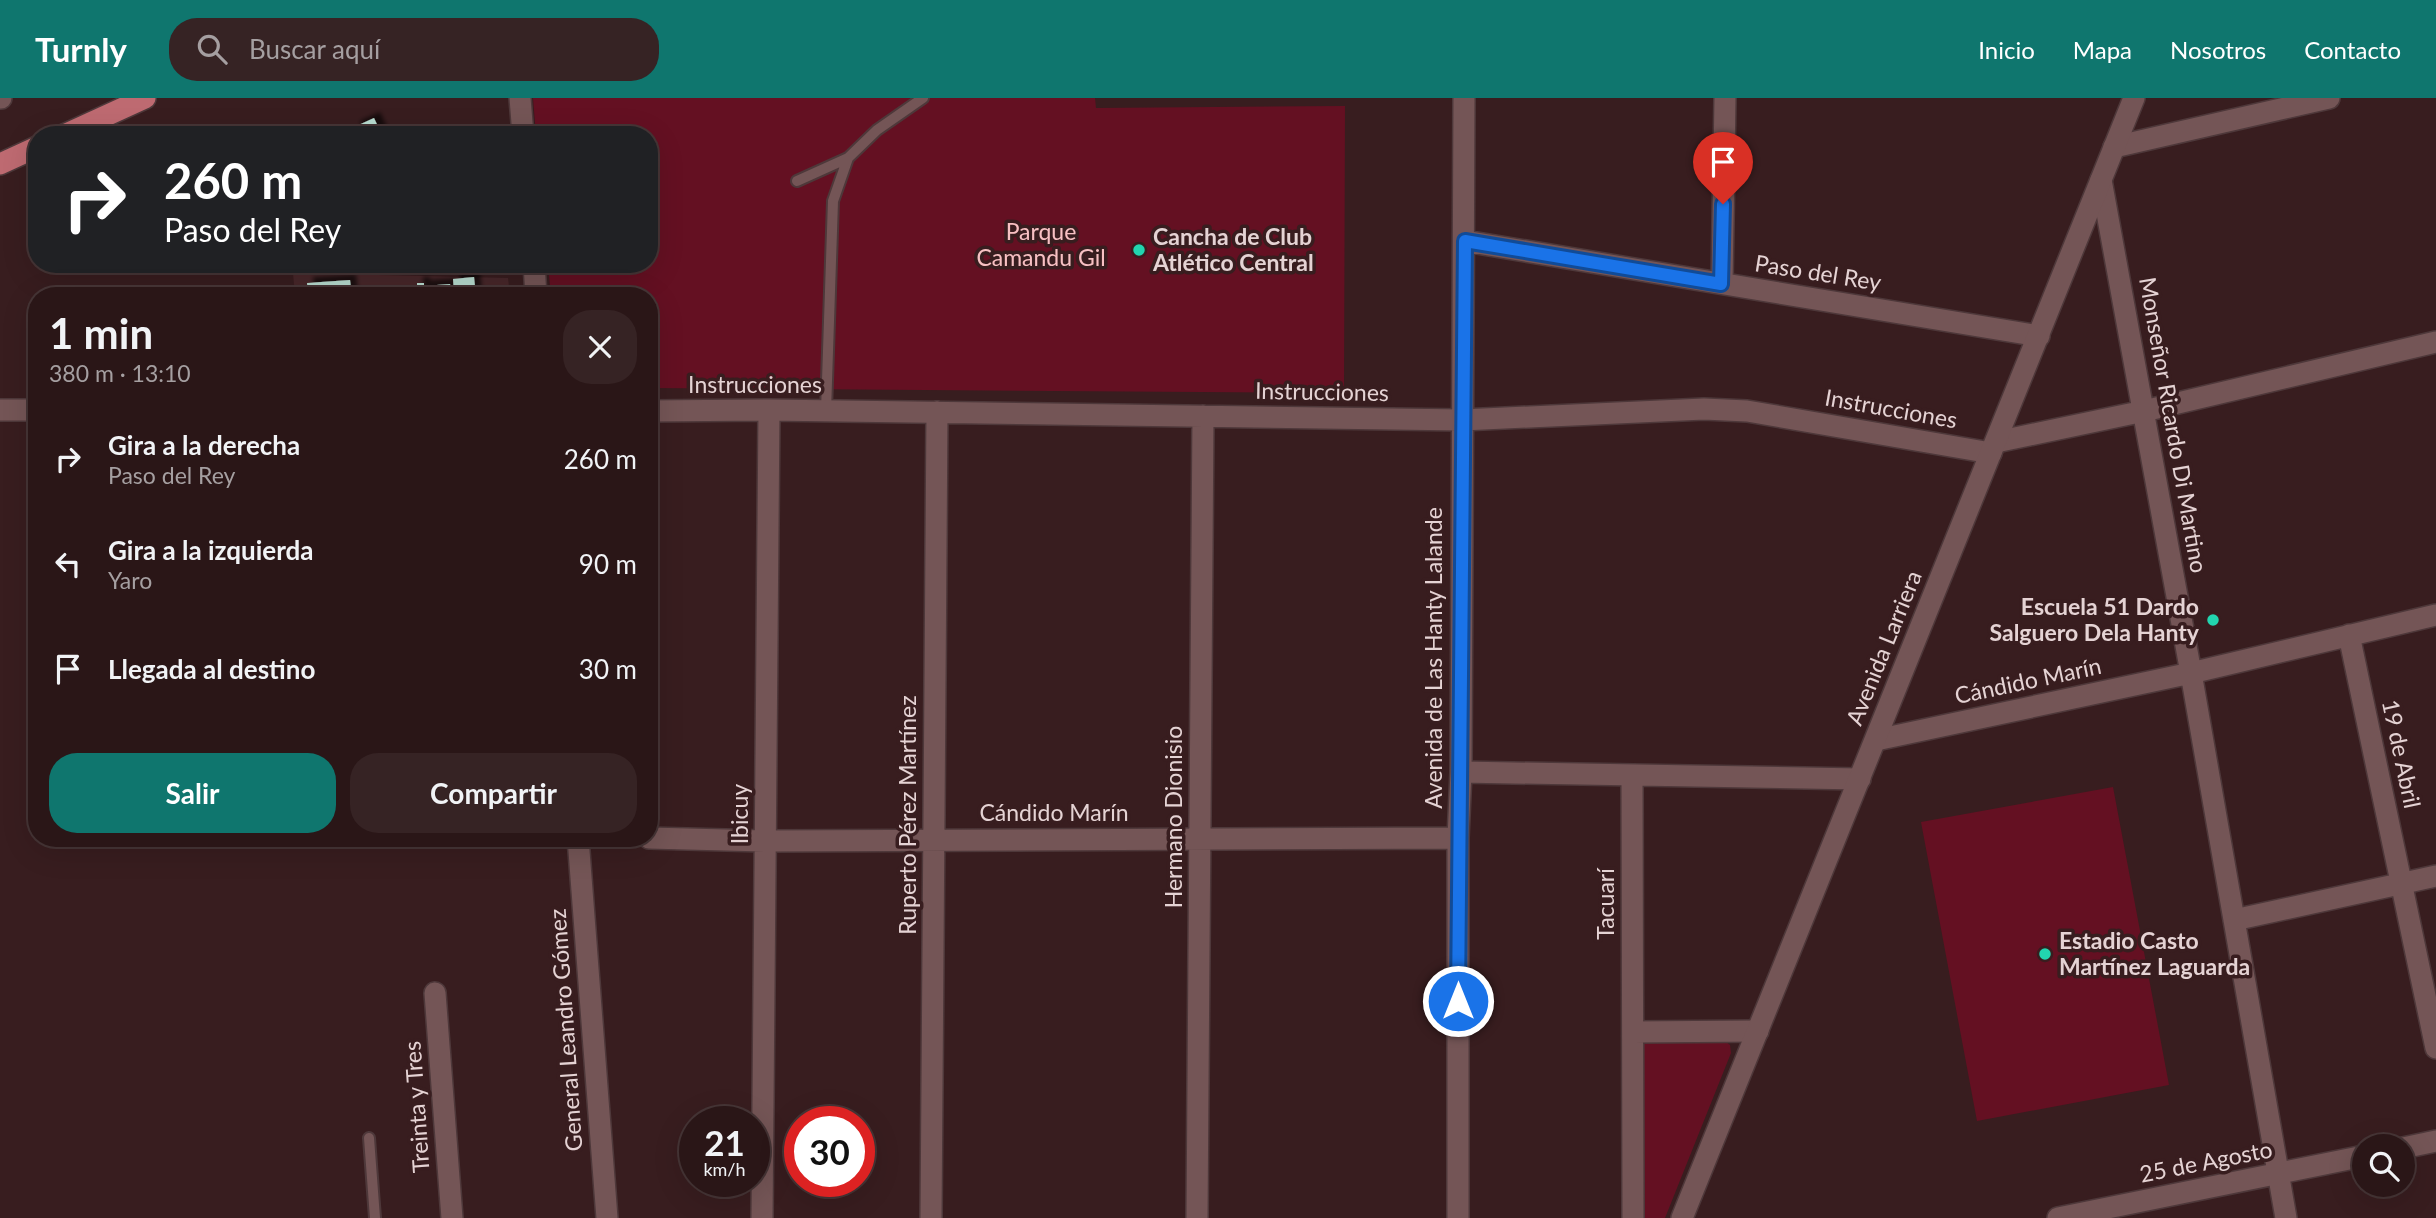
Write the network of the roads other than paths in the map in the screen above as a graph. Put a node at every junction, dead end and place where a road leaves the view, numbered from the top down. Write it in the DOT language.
graph roads {
  1 [pos="145,98"];
  2 [pos="520,98"];
  3 [pos="923,98"];
  4 [pos="1464,98"];
  5 [pos="1725,98"];
  6 [pos="2134,98"];
  7 [pos="2329,98"];
  8 [pos="84,126"];
  9 [pos="522,126"];
  10 [pos="2114,147"];
  11 [pos="28,151"];
  12 [pos="848,159"];
  13 [pos="0,164"];
  14 [pos="2101,180"];
  15 [pos="797,181"];
  16 [pos="1465,241"];
  17 [pos="1721,284"];
  18 [pos="2039,336"];
  19 [pos="2436,342"];
  20 [pos="0,410"];
  21 [pos="28,410"];
  22 [pos="769,410"];
  23 [pos="658,411"];
  24 [pos="826,411"];
  25 [pos="2144,411"];
  26 [pos="937,412"];
  27 [pos="1203,416"];
  28 [pos="1462,420"];
  29 [pos="1993,447"];
  30 [pos="2436,615"];
  31 [pos="2349,635"];
  32 [pos="2191,673"];
  33 [pos="1876,740"];
  34 [pos="1461,772"];
  35 [pos="1632,775"];
  36 [pos="1860,779"];
  37 [pos="658,838"];
  38 [pos="1200,838"];
  39 [pos="1458,838"];
  40 [pos="934,840"];
  41 [pos="766,841"];
  42 [pos="579,847"];
  43 [pos="2436,876"];
  44 [pos="2402,884"];
  45 [pos="2234,920"];
  46 [pos="435,993"];
  47 [pos="1758,1031"];
  48 [pos="1633,1032"];
  49 [pos="2436,1048"];
  50 [pos="369,1138"];
  51 [pos="2436,1141"];
  52 [pos="2415,1145"];
  53 [pos="2352,1159"];
  54 [pos="2278,1175"];
  55 [pos="375,1218"];
  56 [pos="452,1218"];
  57 [pos="607,1218"];
  58 [pos="762,1218"];
  59 [pos="931,1218"];
  60 [pos="1197,1218"];
  61 [pos="1458,1218"];
  62 [pos="1633,1218"];
  63 [pos="1682,1218"];
  64 [pos="2057,1218"];
  65 [pos="2286,1218"];
  1 -- 8 [label="highway"];
  2 -- 9 [label="street"];
  3 -- 12 [label="lane"];
  4 -- 16 [label="street, Avenida de Las Hanty Lalande"];
  5 -- 17 [label="street"];
  6 -- 10 [label="street, Avenida Larriera"];
  7 -- 10 [label="street"];
  10 -- 14 [label="street, Avenida Larriera"];
  11 -- 13 [label="highway"];
  12 -- 15 [label="lane"];
  12 -- 24 [label="lane"];
  14 -- 18 [label="street, Avenida Larriera"];
  14 -- 25 [label="street, Monseñor Ricardo Di Martino"];
  16 -- 17 [label="street, Paso del Rey"];
  16 -- 28 [label="street, Avenida de Las Hanty Lalande"];
  17 -- 18 [label="street, Paso del Rey"];
  18 -- 29 [label="street, Avenida Larriera"];
  19 -- 25 [label="street, Instrucciones"];
  20 -- 21 [label="street"];
  22 -- 23 [label="street, Instrucciones"];
  22 -- 24 [label="street, Instrucciones"];
  22 -- 41 [label="street, Ibicuy"];
  24 -- 26 [label="street, Instrucciones"];
  25 -- 29 [label="street, Instrucciones"];
  25 -- 32 [label="street, Monseñor Ricardo Di Martino"];
  26 -- 27 [label="street, Instrucciones"];
  26 -- 40 [label="street, Ruperto Pérez Martínez"];
  27 -- 28 [label="street, Instrucciones"];
  27 -- 38 [label="street, Hermano Dionisio"];
  28 -- 29 [label="street, Instrucciones"];
  28 -- 34 [label="street, Avenida de Las Hanty Lalande"];
  29 -- 33 [label="street, Avenida Larriera"];
  30 -- 31 [label="street, Cándido Marín"];
  31 -- 32 [label="street, Cándido Marín"];
  31 -- 44 [label="street, 19 de Abril"];
  32 -- 33 [label="street, Cándido Marín"];
  32 -- 45 [label="street, Monseñor Ricardo Di Martino"];
  33 -- 36 [label="street, Avenida Larriera"];
  34 -- 35 [label="street"];
  34 -- 39 [label="street, Avenida de Las Hanty Lalande"];
  35 -- 36 [label="street"];
  35 -- 48 [label="street, Tacuarí"];
  36 -- 47 [label="street, Avenida Larriera"];
  37 -- 41 [label="street, Cándido Marín"];
  38 -- 39 [label="street, Cándido Marín"];
  38 -- 40 [label="street, Cándido Marín"];
  38 -- 60 [label="street, Hermano Dionisio"];
  39 -- 61 [label="street, Avenida de Las Hanty Lalande"];
  40 -- 41 [label="street, Cándido Marín"];
  40 -- 59 [label="street, Ruperto Pérez Martínez"];
  41 -- 58 [label="street, Ibicuy"];
  42 -- 57 [label="street, General Leandro Gómez"];
  43 -- 44 [label="street"];
  44 -- 45 [label="street"];
  44 -- 49 [label="street, 19 de Abril"];
  45 -- 54 [label="street, Monseñor Ricardo Di Martino"];
  46 -- 56 [label="street, Treinta y Tres"];
  47 -- 48 [label="street"];
  47 -- 63 [label="street, Avenida Larriera"];
  48 -- 62 [label="street, Tacuarí"];
  50 -- 55 [label="lane"];
  51 -- 52 [label="street"];
  53 -- 54 [label="street, 25 de Agosto"];
  54 -- 64 [label="street, 25 de Agosto"];
  54 -- 65 [label="street, Monseñor Ricardo Di Martino"];
}
